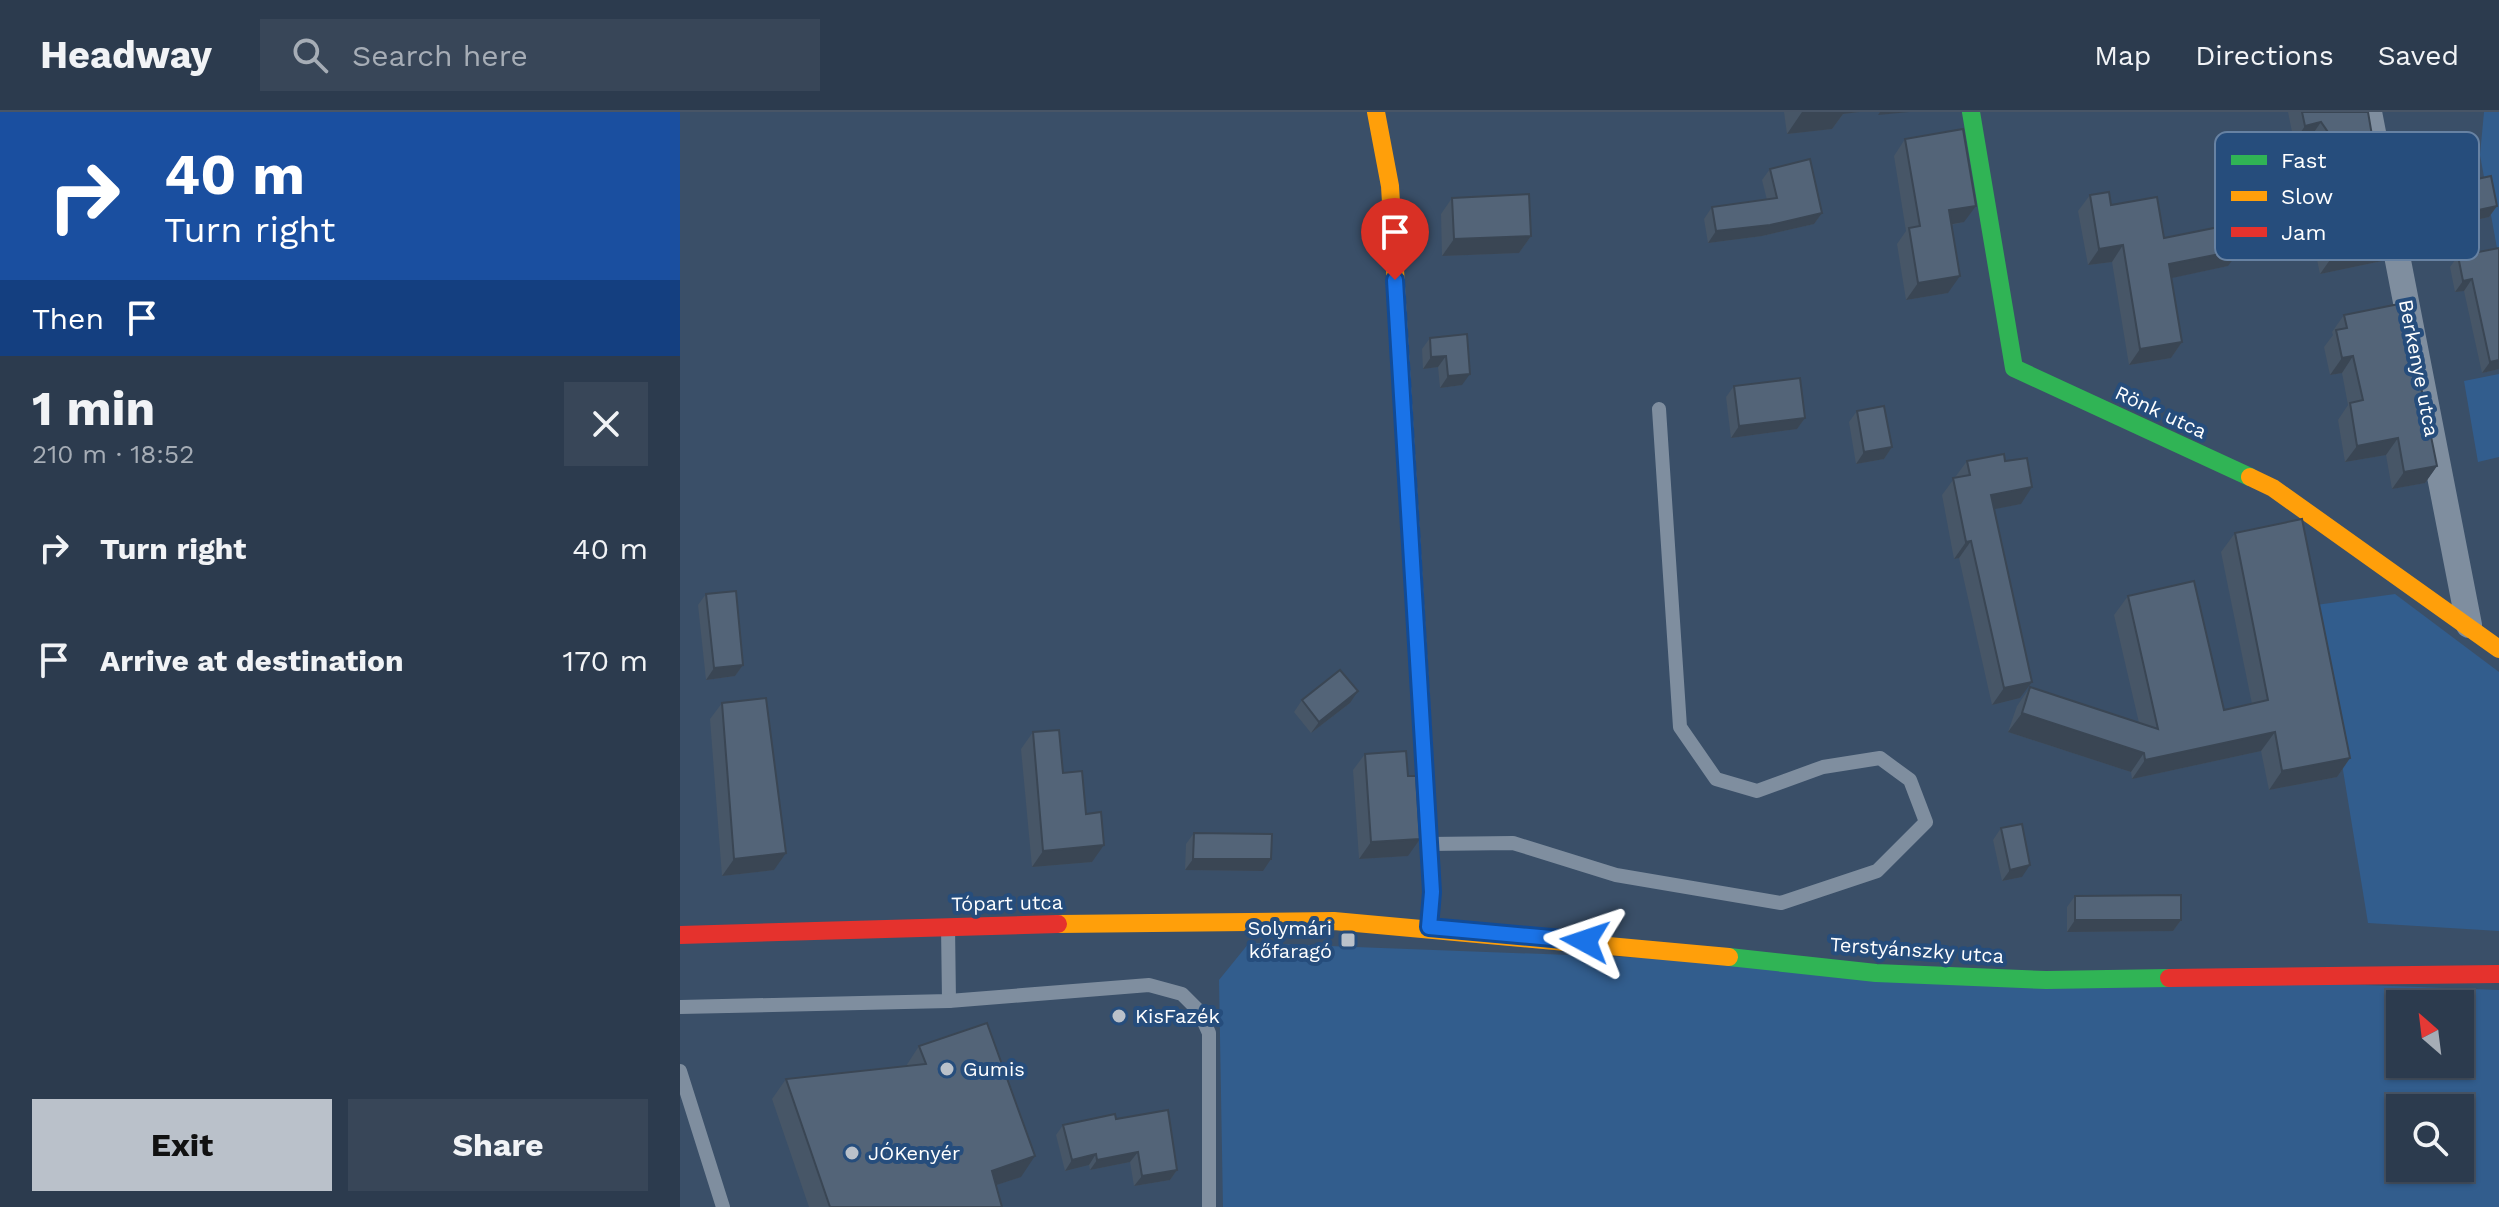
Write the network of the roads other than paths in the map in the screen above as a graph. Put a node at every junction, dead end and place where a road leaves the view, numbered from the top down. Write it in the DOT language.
graph roads {
  1 [pos="1376,112"];
  2 [pos="1971,112"];
  3 [pos="2369,112"];
  4 [pos="2373,132"];
  5 [pos="2398,260"];
  6 [pos="1659,409"];
  7 [pos="2469,625"];
  8 [pos="2499,649"];
  9 [pos="1429,844"];
  10 [pos="1334,921"];
  11 [pos="948,925"];
  12 [pos="1429,927"];
  13 [pos="680,935"];
  14 [pos="2499,974"];
  15 [pos="949,1001"];
  16 [pos="680,1007"];
  17 [pos="680,1071"];
  18 [pos="723,1207"];
  19 [pos="1209,1207"];
  1 -- 9 [label="main road"];
  2 -- 7 [label="main road, Rönk utca"];
  3 -- 4 [label="street, Berkenye utca"];
  5 -- 7 [label="street, Berkenye utca"];
  6 -- 9 [label="lane"];
  7 -- 8 [label="main road, Rönk utca"];
  9 -- 12 [label="main road"];
  10 -- 11 [label="main road, Tópart utca"];
  10 -- 12 [label="main road, Terstyánszky utca"];
  11 -- 13 [label="main road, Tópart utca"];
  11 -- 15 [label="lane"];
  12 -- 14 [label="main road, Terstyánszky utca"];
  15 -- 16 [label="lane"];
  15 -- 19 [label="lane"];
  17 -- 18 [label="lane"];
}
